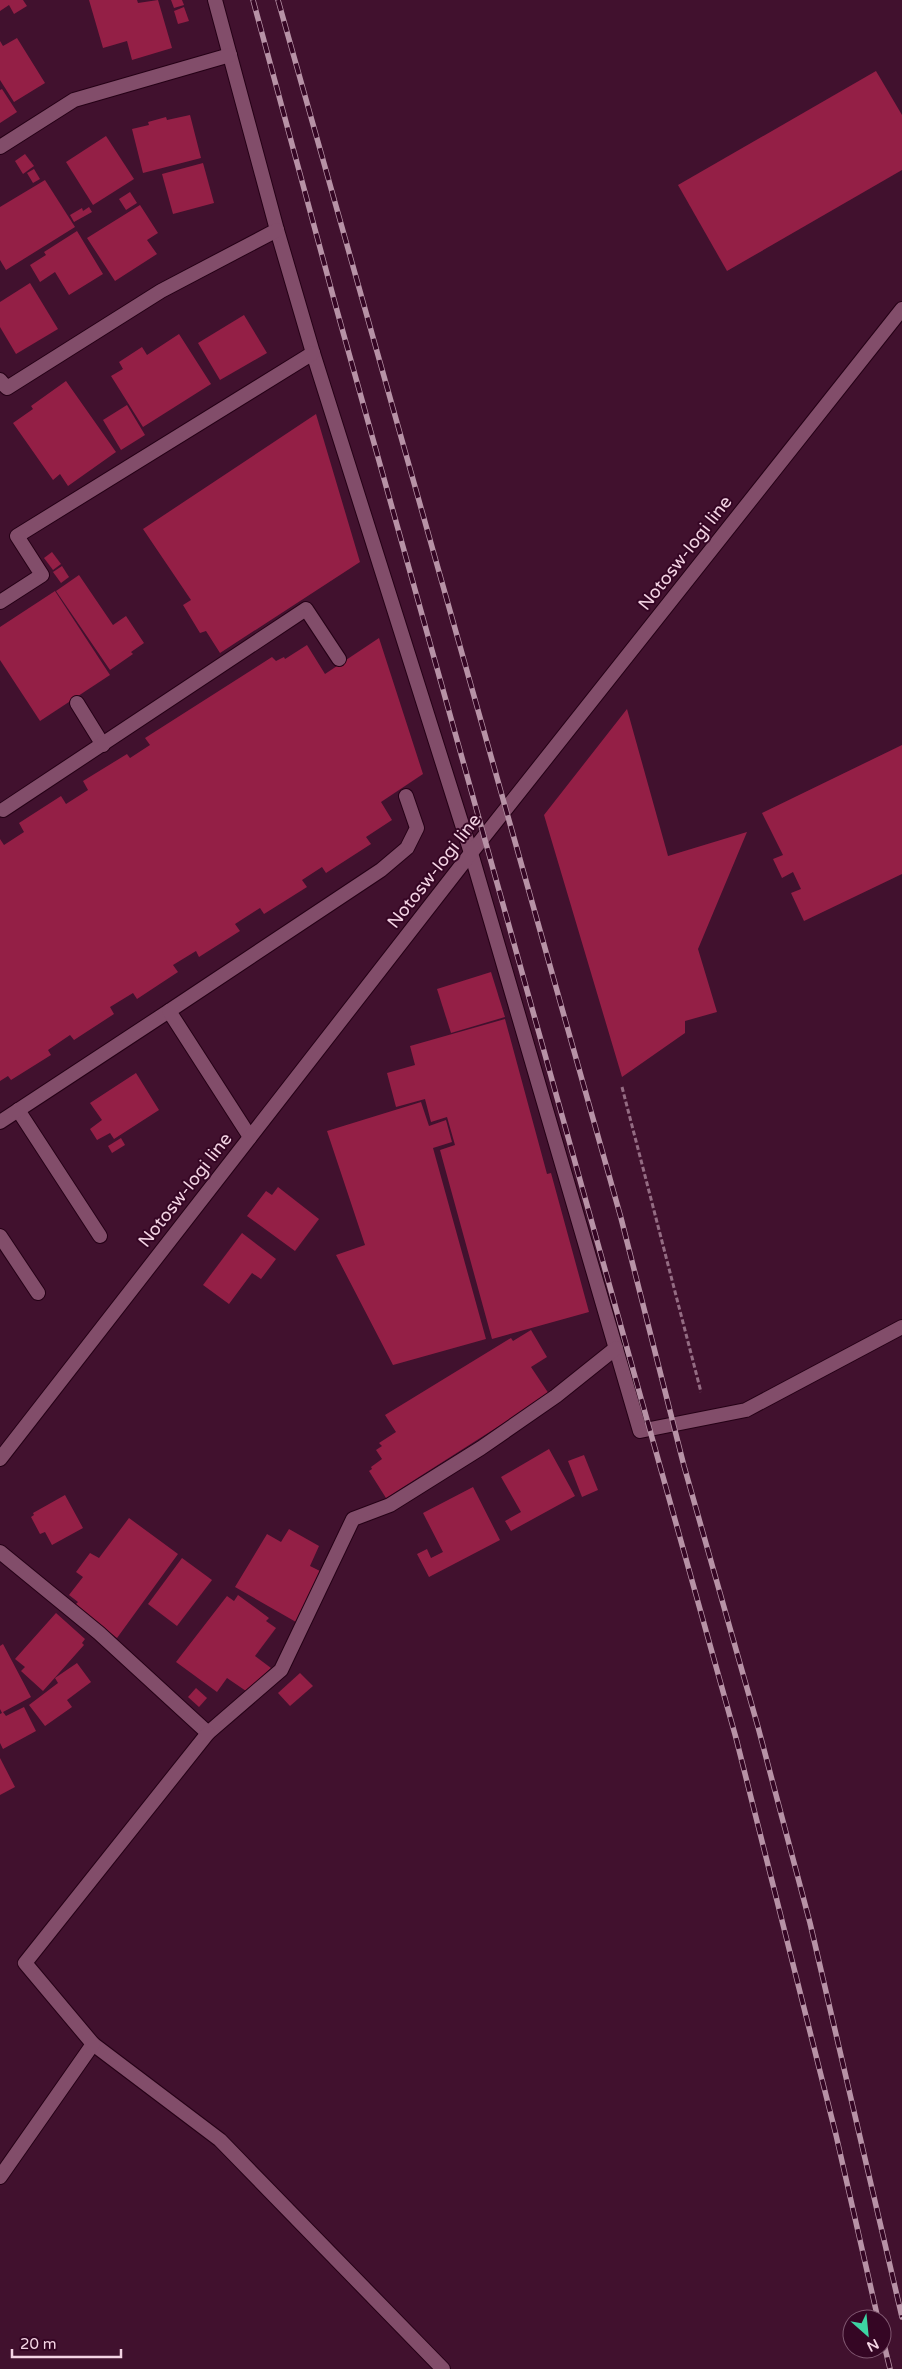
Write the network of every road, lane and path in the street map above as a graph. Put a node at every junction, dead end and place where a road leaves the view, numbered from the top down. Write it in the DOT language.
graph roads {
  1 [pos="215,0"];
  2 [pos="230,55"];
  3 [pos="0,147"];
  4 [pos="277,230"];
  5 [pos="902,309"];
  6 [pos="313,353"];
  7 [pos="0,380"];
  8 [pos="0,602"];
  9 [pos="339,658"];
  10 [pos="77,703"];
  11 [pos="103,745"];
  12 [pos="406,796"];
  13 [pos="1,810"];
  14 [pos="471,853"];
  15 [pos="169,1011"];
  16 [pos="622,1087"];
  17 [pos="18,1110"];
  18 [pos="0,1122"];
  19 [pos="250,1137"];
  20 [pos="0,1236"];
  21 [pos="100,1236"];
  22 [pos="38,1293"];
  23 [pos="902,1327"];
  24 [pos="616,1348"];
  25 [pos="708,1417"];
  26 [pos="0,1459"];
  27 [pos="0,1552"];
  28 [pos="208,1733"];
  29 [pos="93,2044"];
  30 [pos="0,2177"];
  31 [pos="443,2369"];
  1 -- 2 [label="street"];
  2 -- 3 [label="street"];
  2 -- 4 [label="street"];
  4 -- 6 [label="street"];
  4 -- 7 [label="street"];
  5 -- 14 [label="street, Notosw-Iogi line"];
  6 -- 8 [label="street"];
  6 -- 14 [label="street"];
  9 -- 11 [label="street"];
  10 -- 11 [label="street"];
  11 -- 13 [label="street"];
  12 -- 15 [label="street"];
  14 -- 19 [label="street, Notosw-Iogi line"];
  14 -- 24 [label="street"];
  15 -- 17 [label="street"];
  15 -- 19 [label="street"];
  16 -- 25 [label="path"];
  17 -- 18 [label="street"];
  17 -- 21 [label="street"];
  19 -- 26 [label="street, Notosw-Iogi line"];
  20 -- 22 [label="street"];
  23 -- 25 [label="street"];
  24 -- 25 [label="street"];
  24 -- 28 [label="street"];
  27 -- 28 [label="street"];
  28 -- 29 [label="street"];
  29 -- 30 [label="street"];
  29 -- 31 [label="street"];
}
